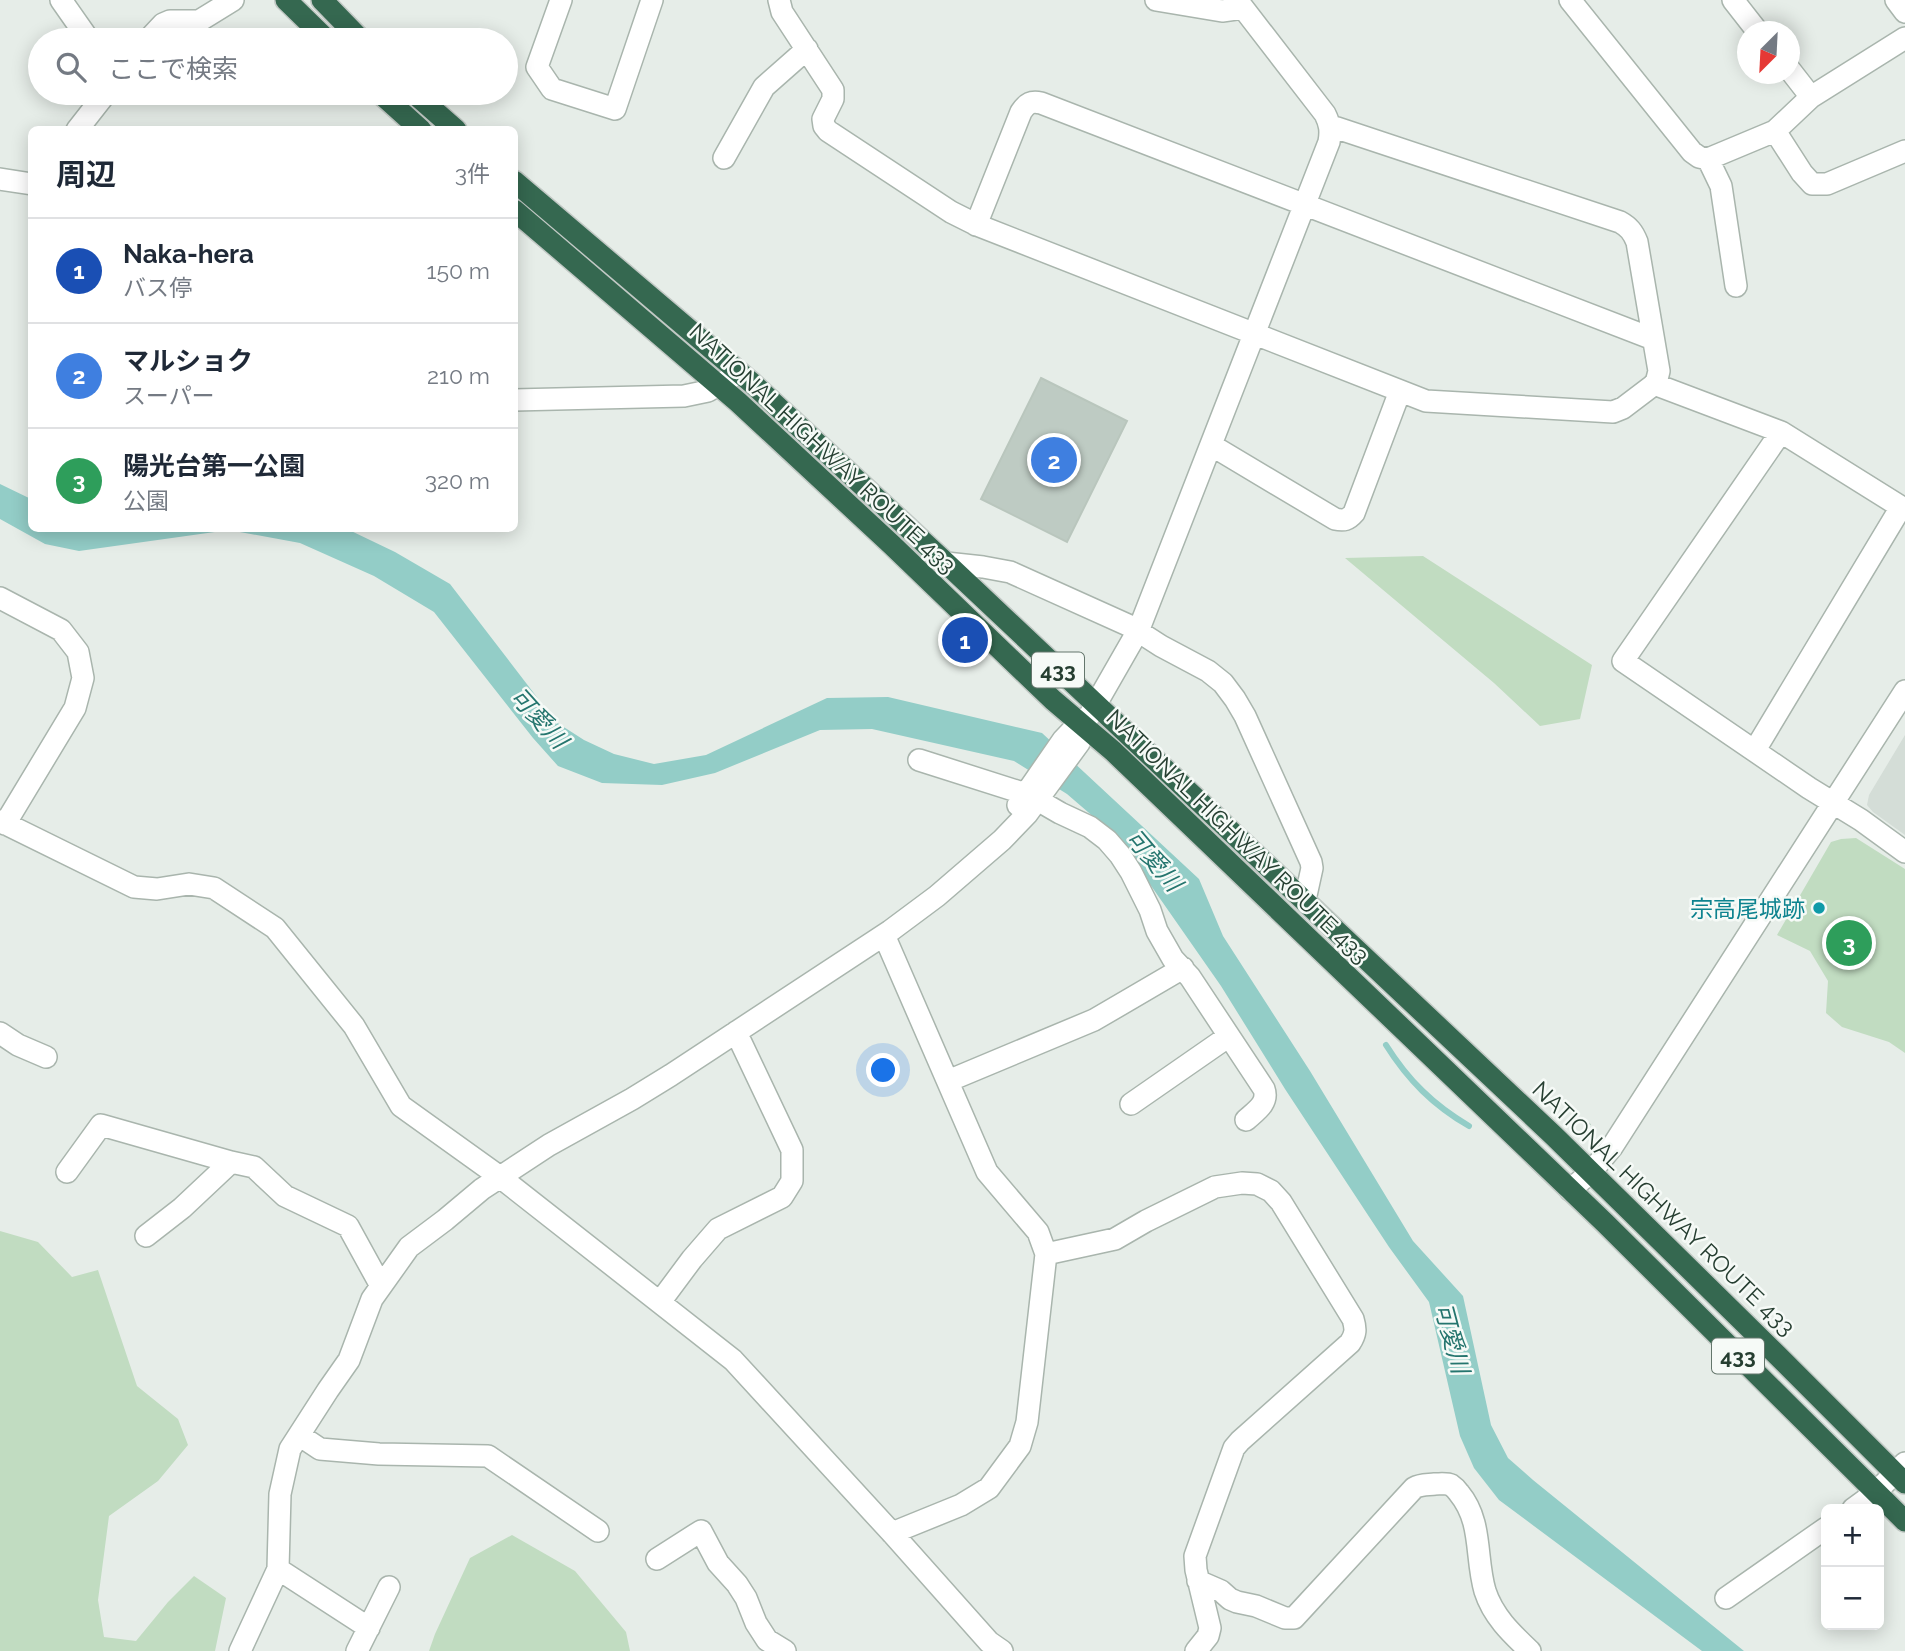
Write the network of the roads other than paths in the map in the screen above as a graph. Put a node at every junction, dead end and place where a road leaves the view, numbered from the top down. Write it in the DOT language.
graph roads {
  1 [pos="61,0"];
  2 [pos="233,0"];
  3 [pos="286,0"];
  4 [pos="322,0"];
  5 [pos="561,0"];
  6 [pos="652,0"];
  7 [pos="779,0"];
  8 [pos="1156,0"];
  9 [pos="1570,0"];
  10 [pos="1733,0"];
  11 [pos="1896,0"];
  12 [pos="1240,4"];
  13 [pos="1905,12"];
  14 [pos="1749,21"];
  15 [pos="81,28"];
  16 [pos="159,28"];
  17 [pos="315,28"];
  18 [pos="349,28"];
  19 [pos="1905,38"];
  20 [pos="807,49"];
  21 [pos="1800,83"];
  22 [pos="1811,97"];
  23 [pos="97,105"];
  24 [pos="393,105"];
  25 [pos="428,105"];
  26 [pos="80,126"];
  27 [pos="417,126"];
  28 [pos="451,126"];
  29 [pos="1330,127"];
  30 [pos="1775,131"];
  31 [pos="1905,151"];
  32 [pos="724,158"];
  33 [pos="1708,159"];
  34 [pos="0,178"];
  35 [pos="28,183"];
  36 [pos="518,184"];
  37 [pos="1304,204"];
  38 [pos="518,213"];
  39 [pos="976,225"];
  40 [pos="1736,286"];
  41 [pos="1254,334"];
  42 [pos="1653,339"];
  43 [pos="739,372"];
  44 [pos="1654,384"];
  45 [pos="718,386"];
  46 [pos="1400,391"];
  47 [pos="518,400"];
  48 [pos="1781,432"];
  49 [pos="1211,445"];
  50 [pos="1903,508"];
  51 [pos="946,563"];
  52 [pos="1,600"];
  53 [pos="1138,631"];
  54 [pos="1905,691"];
  55 [pos="1096,705"];
  56 [pos="1082,725"];
  57 [pos="1755,750"];
  58 [pos="919,760"];
  59 [pos="1035,792"];
  60 [pos="1833,803"];
  61 [pos="2,823"];
  62 [pos="1905,852"];
  63 [pos="1305,900"];
  64 [pos="884,935"];
  65 [pos="1183,968"];
  66 [pos="736,1032"];
  67 [pos="0,1033"];
  68 [pos="1229,1036"];
  69 [pos="46,1057"];
  70 [pos="948,1081"];
  71 [pos="1131,1104"];
  72 [pos="1246,1119"];
  73 [pos="231,1162"];
  74 [pos="67,1172"];
  75 [pos="1591,1172"];
  76 [pos="500,1177"];
  77 [pos="1570,1190"];
  78 [pos="146,1236"];
  79 [pos="1046,1254"];
  80 [pos="382,1286"];
  81 [pos="660,1302"];
  82 [pos="299,1435"];
  83 [pos="1902,1473"];
  84 [pos="1875,1493"];
  85 [pos="1860,1504"];
  86 [pos="1905,1521"];
  87 [pos="598,1531"];
  88 [pos="1821,1532"];
  89 [pos="892,1533"];
  90 [pos="657,1559"];
  91 [pos="278,1569"];
  92 [pos="1198,1581"];
  93 [pos="389,1587"];
  94 [pos="1726,1598"];
  95 [pos="369,1628"];
  96 [pos="989,1648"];
  97 [pos="240,1651"];
  98 [pos="358,1651"];
  99 [pos="785,1651"];
  100 [pos="1196,1651"];
  101 [pos="1530,1651"];
  1 -- 15 [label="street"];
  2 -- 16 [label="street"];
  3 -- 17 [label="highway"];
  4 -- 18 [label="highway"];
  5 -- 6 [label="street"];
  7 -- 20 [label="street"];
  8 -- 12 [label="street"];
  9 -- 33 [label="street"];
  10 -- 14 [label="street"];
  11 -- 13 [label="street"];
  12 -- 29 [label="street"];
  19 -- 22 [label="street"];
  20 -- 32 [label="street"];
  20 -- 39 [label="street"];
  21 -- 22 [label="street"];
  22 -- 30 [label="street"];
  23 -- 26 [label="street"];
  24 -- 27 [label="highway"];
  25 -- 28 [label="highway"];
  29 -- 37 [label="street"];
  29 -- 42 [label="street"];
  30 -- 31 [label="street"];
  30 -- 33 [label="street"];
  33 -- 40 [label="street"];
  34 -- 35 [label="street"];
  36 -- 43 [label="highway, NATIONAL HIGHWAY ROUTE 433 / 433"];
  37 -- 39 [label="street"];
  37 -- 41 [label="street"];
  37 -- 42 [label="street"];
  38 -- 45 [label="highway, NATIONAL HIGHWAY ROUTE 433 / 433"];
  39 -- 41 [label="street"];
  41 -- 46 [label="street"];
  41 -- 49 [label="street"];
  42 -- 44 [label="street"];
  43 -- 45 [label="street"];
  43 -- 51 [label="highway, NATIONAL HIGHWAY ROUTE 433 / 433"];
  44 -- 46 [label="street"];
  44 -- 48 [label="street"];
  45 -- 47 [label="street"];
  45 -- 56 [label="highway, NATIONAL HIGHWAY ROUTE 433 / 433"];
  46 -- 49 [label="street"];
  48 -- 50 [label="street"];
  48 -- 57 [label="street"];
  49 -- 53 [label="street"];
  50 -- 57 [label="street"];
  51 -- 53 [label="street"];
  51 -- 55 [label="highway, NATIONAL HIGHWAY ROUTE 433 / 433"];
  52 -- 61 [label="street"];
  53 -- 55 [label="street"];
  53 -- 63 [label="street"];
  54 -- 60 [label="street"];
  55 -- 56 [label="street"];
  55 -- 63 [label="highway, NATIONAL HIGHWAY ROUTE 433 / 433"];
  56 -- 59 [label="street"];
  56 -- 77 [label="highway, NATIONAL HIGHWAY ROUTE 433 / 433"];
  57 -- 60 [label="street"];
  58 -- 59 [label="street"];
  59 -- 64 [label="street"];
  59 -- 65 [label="street"];
  60 -- 62 [label="street"];
  60 -- 75 [label="street"];
  61 -- 76 [label="street"];
  63 -- 75 [label="highway, NATIONAL HIGHWAY ROUTE 433 / 433"];
  64 -- 66 [label="street"];
  64 -- 70 [label="street"];
  65 -- 68 [label="street"];
  65 -- 70 [label="street"];
  66 -- 76 [label="street"];
  66 -- 81 [label="street"];
  67 -- 69 [label="street"];
  68 -- 71 [label="street"];
  68 -- 72 [label="street"];
  70 -- 79 [label="street"];
  73 -- 74 [label="street"];
  73 -- 78 [label="street"];
  73 -- 80 [label="street"];
  75 -- 77 [label="street"];
  75 -- 83 [label="highway, NATIONAL HIGHWAY ROUTE 433 / 433"];
  76 -- 80 [label="street"];
  76 -- 81 [label="street"];
  77 -- 84 [label="highway, NATIONAL HIGHWAY ROUTE 433 / 433"];
  79 -- 89 [label="street"];
  79 -- 92 [label="street"];
  80 -- 82 [label="street"];
  81 -- 89 [label="street"];
  82 -- 87 [label="street"];
  82 -- 91 [label="street"];
  83 -- 84 [label="street"];
  84 -- 85 [label="street"];
  84 -- 86 [label="highway, NATIONAL HIGHWAY ROUTE 433 / 433"];
  88 -- 94 [label="street"];
  89 -- 96 [label="street"];
  90 -- 99 [label="street"];
  91 -- 95 [label="street"];
  91 -- 97 [label="street"];
  92 -- 100 [label="street"];
  92 -- 101 [label="street"];
  93 -- 95 [label="street"];
  95 -- 98 [label="street"];
}
